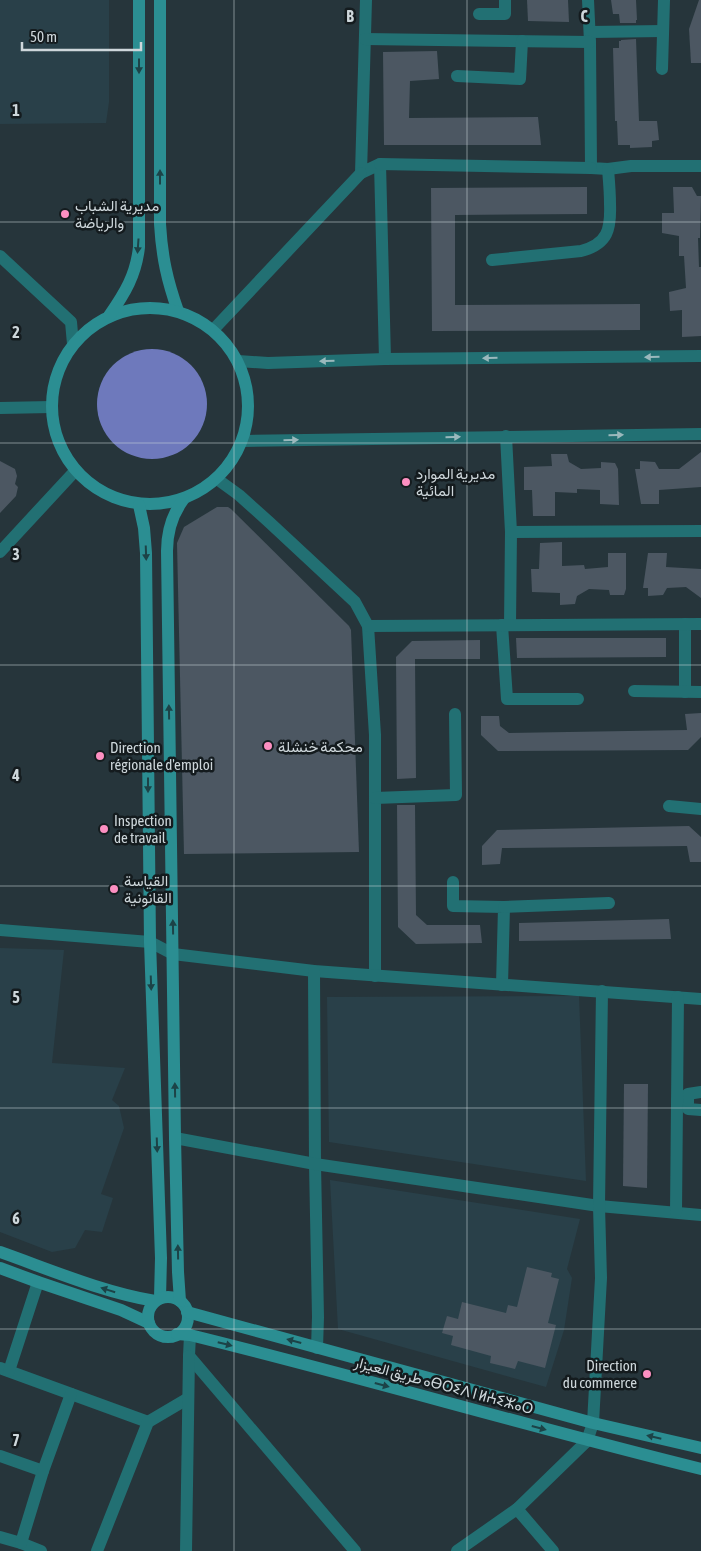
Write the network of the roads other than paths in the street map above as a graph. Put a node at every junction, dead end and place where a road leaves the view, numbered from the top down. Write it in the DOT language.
graph roads {
  1 [pos="139,0"];
  2 [pos="160,0"];
  3 [pos="366,0"];
  4 [pos="505,0"];
  5 [pos="588,0"];
  6 [pos="664,0"];
  7 [pos="479,14"];
  8 [pos="663,31"];
  9 [pos="590,37"];
  10 [pos="365,39"];
  11 [pos="522,41"];
  12 [pos="662,69"];
  13 [pos="457,76"];
  14 [pos="380,164"];
  15 [pos="701,166"];
  16 [pos="591,168"];
  17 [pos="608,169"];
  18 [pos="361,173"];
  19 [pos="0,256"];
  20 [pos="492,260"];
  21 [pos="178,311"];
  22 [pos="109,316"];
  23 [pos="213,330"];
  24 [pos="73,344"];
  25 [pos="701,356"];
  26 [pos="385,359"];
  27 [pos="238,361"];
  28 [pos="51,407"];
  29 [pos="0,408"];
  30 [pos="701,434"];
  31 [pos="506,436"];
  32 [pos="242,441"];
  33 [pos="75,471"];
  34 [pos="216,479"];
  35 [pos="183,500"];
  36 [pos="139,505"];
  37 [pos="701,531"];
  38 [pos="511,532"];
  39 [pos="0,552"];
  40 [pos="685,624"];
  41 [pos="701,624"];
  42 [pos="506,625"];
  43 [pos="368,626"];
  44 [pos="634,691"];
  45 [pos="686,692"];
  46 [pos="701,692"];
  47 [pos="578,699"];
  48 [pos="455,714"];
  49 [pos="375,798"];
  50 [pos="669,806"];
  51 [pos="701,809"];
  52 [pos="453,882"];
  53 [pos="609,903"];
  54 [pos="504,907"];
  55 [pos="0,930"];
  56 [pos="150,942"];
  57 [pos="173,954"];
  58 [pos="314,971"];
  59 [pos="375,976"];
  60 [pos="502,984"];
  61 [pos="602,991"];
  62 [pos="678,998"];
  63 [pos="701,999"];
  64 [pos="701,1092"];
  65 [pos="682,1101"];
  66 [pos="701,1110"];
  67 [pos="175,1138"];
  68 [pos="315,1164"];
  69 [pos="599,1206"];
  70 [pos="676,1212"];
  71 [pos="701,1215"];
  72 [pos="0,1252"];
  73 [pos="0,1268"];
  74 [pos="38,1282"];
  75 [pos="158,1300"];
  76 [pos="184,1306"];
  77 [pos="149,1323"];
  78 [pos="184,1335"];
  79 [pos="317,1348"];
  80 [pos="189,1356"];
  81 [pos="4,1370"];
  82 [pos="71,1394"];
  83 [pos="187,1399"];
  84 [pos="148,1422"];
  85 [pos="593,1423"];
  86 [pos="587,1441"];
  87 [pos="701,1448"];
  88 [pos="0,1456"];
  89 [pos="701,1469"];
  90 [pos="43,1471"];
  91 [pos="517,1509"];
  92 [pos="0,1537"];
  93 [pos="20,1543"];
  94 [pos="41,1551"];
  95 [pos="96,1551"];
  96 [pos="186,1551"];
  97 [pos="355,1551"];
  98 [pos="457,1551"];
  99 [pos="553,1551"];
  1 -- 22 [label="main road, one-way"];
  21 -- 2 [label="main road, one-way"];
  3 -- 10 [label="street"];
  4 -- 7 [label="street"];
  5 -- 9 [label="street"];
  6 -- 8 [label="street"];
  8 -- 9 [label="street"];
  8 -- 12 [label="street"];
  9 -- 11 [label="street"];
  9 -- 16 [label="street"];
  10 -- 11 [label="street"];
  10 -- 18 [label="street"];
  11 -- 13 [label="street"];
  14 -- 16 [label="street"];
  14 -- 18 [label="street"];
  14 -- 26 [label="street"];
  15 -- 17 [label="street"];
  16 -- 17 [label="street"];
  17 -- 20 [label="street"];
  18 -- 23 [label="street"];
  19 -- 24 [label="street"];
  21 -- 22 [label="main road"];
  21 -- 23 [label="main road"];
  22 -- 24 [label="main road"];
  23 -- 27 [label="main road"];
  24 -- 28 [label="main road"];
  25 -- 26 [label="street, one-way"];
  26 -- 27 [label="street, one-way"];
  27 -- 32 [label="main road"];
  28 -- 29 [label="street"];
  28 -- 33 [label="main road"];
  31 -- 30 [label="street, one-way"];
  32 -- 31 [label="street, one-way"];
  31 -- 38 [label="street"];
  32 -- 34 [label="main road"];
  33 -- 36 [label="main road"];
  33 -- 39 [label="street"];
  34 -- 35 [label="main road"];
  34 -- 43 [label="street"];
  35 -- 36 [label="main road"];
  57 -- 35 [label="main road, one-way"];
  36 -- 56 [label="main road, one-way"];
  37 -- 38 [label="street"];
  38 -- 42 [label="street"];
  40 -- 41 [label="street"];
  40 -- 42 [label="street"];
  40 -- 45 [label="street"];
  42 -- 43 [label="street"];
  42 -- 47 [label="street"];
  43 -- 49 [label="street"];
  44 -- 45 [label="street"];
  45 -- 46 [label="street"];
  48 -- 49 [label="street"];
  49 -- 59 [label="street"];
  50 -- 51 [label="street"];
  52 -- 54 [label="street"];
  53 -- 54 [label="street"];
  54 -- 60 [label="street"];
  55 -- 56 [label="street"];
  56 -- 57 [label="street"];
  56 -- 75 [label="main road, one-way"];
  57 -- 58 [label="street"];
  67 -- 57 [label="main road, one-way"];
  58 -- 59 [label="street"];
  58 -- 68 [label="street"];
  59 -- 60 [label="street"];
  60 -- 61 [label="street"];
  61 -- 62 [label="street"];
  61 -- 69 [label="street"];
  62 -- 63 [label="street"];
  62 -- 65 [label="street"];
  64 -- 65 [label="street"];
  65 -- 66 [label="street"];
  65 -- 70 [label="street"];
  67 -- 68 [label="street"];
  76 -- 67 [label="main road, one-way"];
  68 -- 69 [label="street"];
  68 -- 79 [label="street"];
  69 -- 70 [label="street"];
  69 -- 85 [label="street"];
  70 -- 71 [label="street"];
  75 -- 72 [label="main road, one-way"];
  73 -- 74 [label="main road"];
  74 -- 77 [label="main road"];
  74 -- 81 [label="street"];
  75 -- 76 [label="main road"];
  75 -- 77 [label="main road"];
  76 -- 78 [label="main road"];
  79 -- 76 [label="main road, طريق العيزار ⴰⴱⵔⵉⴷ ⵏ ⵍⵄⵉⵣⴰⵔ, one-way"];
  77 -- 78 [label="main road"];
  78 -- 80 [label="street"];
  78 -- 86 [label="main road, طريق العيزار ⴰⴱⵔⵉⴷ ⵏ ⵍⵄⵉⵣⴰⵔ, one-way"];
  79 -- 85 [label="main road, طريق العيزار ⴰⴱⵔⵉⴷ ⵏ ⵍⵄⵉⵣⴰⵔ"];
  80 -- 83 [label="street"];
  80 -- 97 [label="street"];
  81 -- 82 [label="street"];
  82 -- 84 [label="street"];
  82 -- 90 [label="street"];
  83 -- 84 [label="street"];
  83 -- 96 [label="street"];
  84 -- 95 [label="street"];
  85 -- 86 [label="street"];
  87 -- 85 [label="main road, طريق العيزار ⴰⴱⵔⵉⴷ ⵏ ⵍⵄⵉⵣⴰⵔ, one-way"];
  86 -- 89 [label="main road, طريق العيزار ⴰⴱⵔⵉⴷ ⵏ ⵍⵄⵉⵣⴰⵔ"];
  86 -- 91 [label="street"];
  88 -- 90 [label="street"];
  90 -- 93 [label="street"];
  91 -- 98 [label="street"];
  91 -- 99 [label="street"];
  92 -- 93 [label="street"];
  93 -- 94 [label="street"];
}
